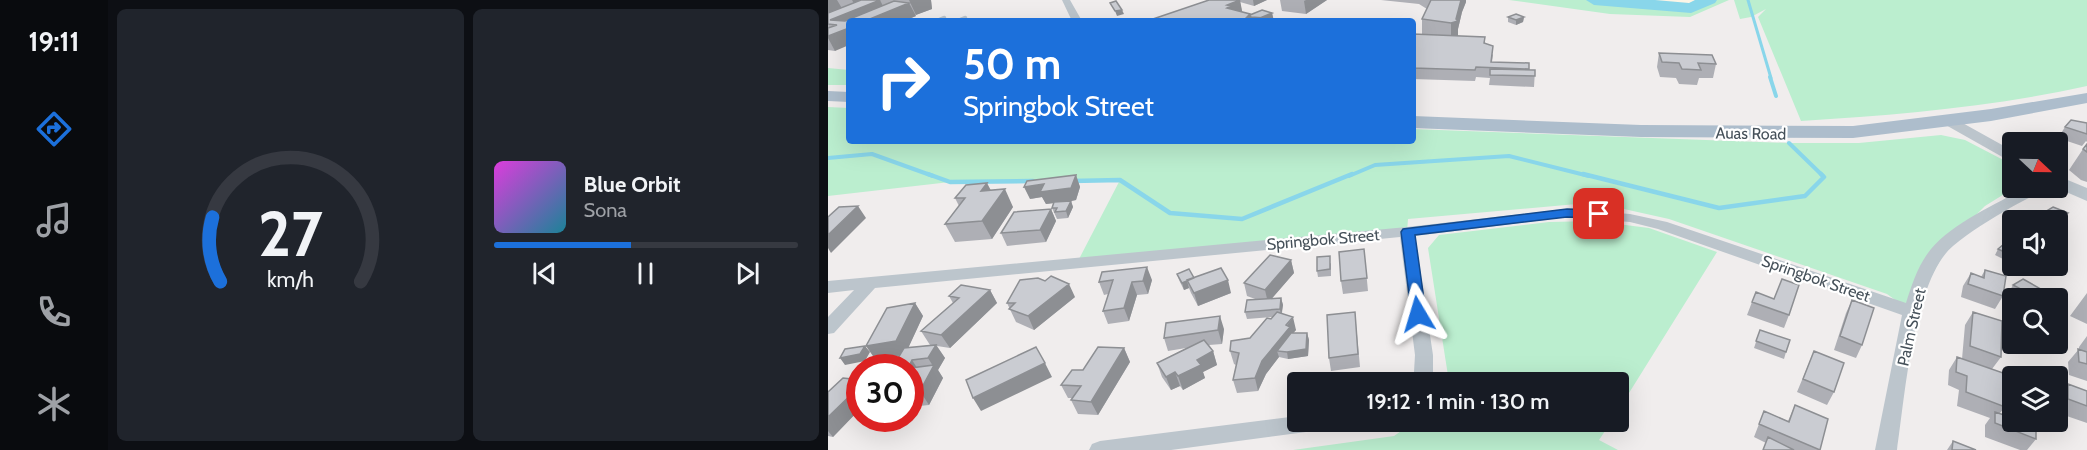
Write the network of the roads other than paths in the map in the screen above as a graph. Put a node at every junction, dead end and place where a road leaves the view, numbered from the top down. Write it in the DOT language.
graph roads {
  1 [pos="1066,0"];
  2 [pos="1075,18"];
  3 [pos="828,96"];
  4 [pos="846,97"];
  5 [pos="2087,98"];
  6 [pos="1950,121"];
  7 [pos="1416,122"];
  8 [pos="2002,152"];
  9 [pos="2068,186"];
  10 [pos="2087,195"];
  11 [pos="2018,198"];
  12 [pos="1407,232"];
  13 [pos="871,282"];
  14 [pos="828,287"];
  15 [pos="1912,312"];
  16 [pos="828,328"];
  17 [pos="1423,372"];
  18 [pos="1287,426"];
  19 [pos="1100,450"];
  20 [pos="1886,450"];
  1 -- 2 [label="street"];
  3 -- 4 [label="main road"];
  5 -- 6 [label="main road, Auas Road"];
  6 -- 7 [label="main road, Auas Road"];
  6 -- 8 [label="street"];
  9 -- 10 [label="street"];
  11 -- 15 [label="street, Palm Street"];
  12 -- 13 [label="street, Springbok Street"];
  12 -- 15 [label="street, Springbok Street"];
  12 -- 17 [label="street"];
  13 -- 14 [label="street, Springbok Street"];
  13 -- 16 [label="street"];
  15 -- 20 [label="street, Palm Street"];
  18 -- 19 [label="street"];
}
